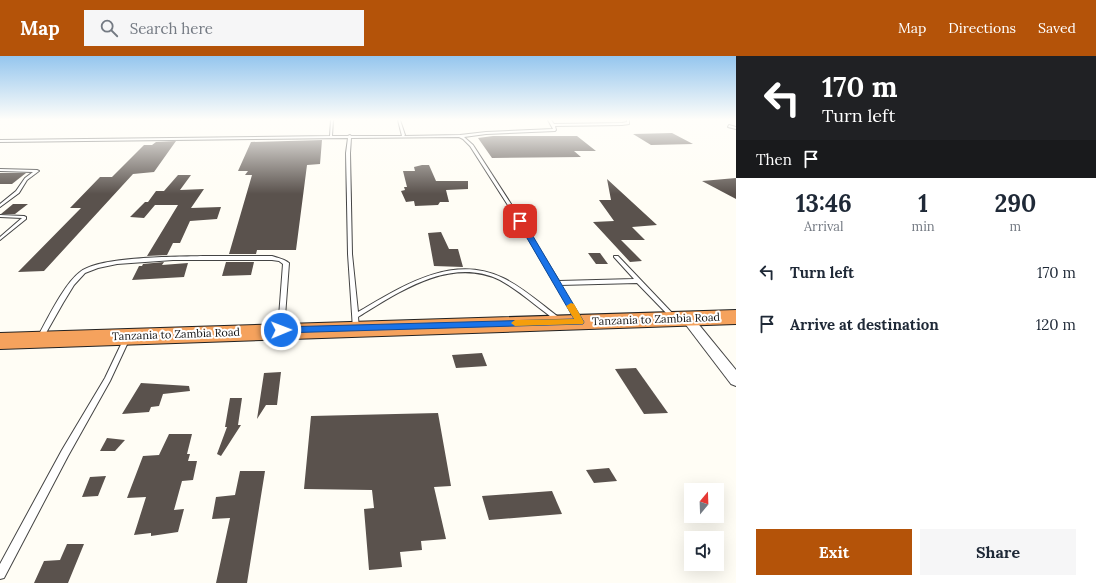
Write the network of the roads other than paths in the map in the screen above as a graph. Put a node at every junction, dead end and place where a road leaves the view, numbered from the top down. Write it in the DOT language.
graph roads {
  1 [pos="349,145"];
  2 [pos="471,145"];
  3 [pos="0,170"];
  4 [pos="0,206"];
  5 [pos="0,216"];
  6 [pos="0,239"];
  7 [pos="616,257"];
  8 [pos="638,281"];
  9 [pos="557,283"];
  10 [pos="736,317"];
  11 [pos="681,318"];
  12 [pos="571,322"];
  13 [pos="356,323"];
  14 [pos="281,330"];
  15 [pos="128,336"];
  16 [pos="39,339"];
  17 [pos="0,341"];
  18 [pos="736,380"];
  19 [pos="0,574"];
  1 -- 13 [label="lane"];
  2 -- 9 [label="lane"];
  3 -- 4 [label="lane"];
  5 -- 6 [label="lane"];
  7 -- 8 [label="lane"];
  8 -- 9 [label="lane"];
  8 -- 11 [label="lane"];
  9 -- 12 [label="lane"];
  10 -- 11 [label="highway, Tanzania to Zambia Road"];
  11 -- 12 [label="highway, Tanzania to Zambia Road"];
  11 -- 18 [label="street"];
  12 -- 13 [label="highway, Tanzania to Zambia Road"];
  12 -- 13 [label="lane"];
  13 -- 14 [label="highway, Tanzania to Zambia Road"];
  14 -- 15 [label="highway, Tanzania to Zambia Road"];
  14 -- 16 [label="lane"];
  15 -- 16 [label="highway, Tanzania to Zambia Road"];
  15 -- 19 [label="lane"];
  16 -- 17 [label="highway, Tanzania to Zambia Road"];
}
